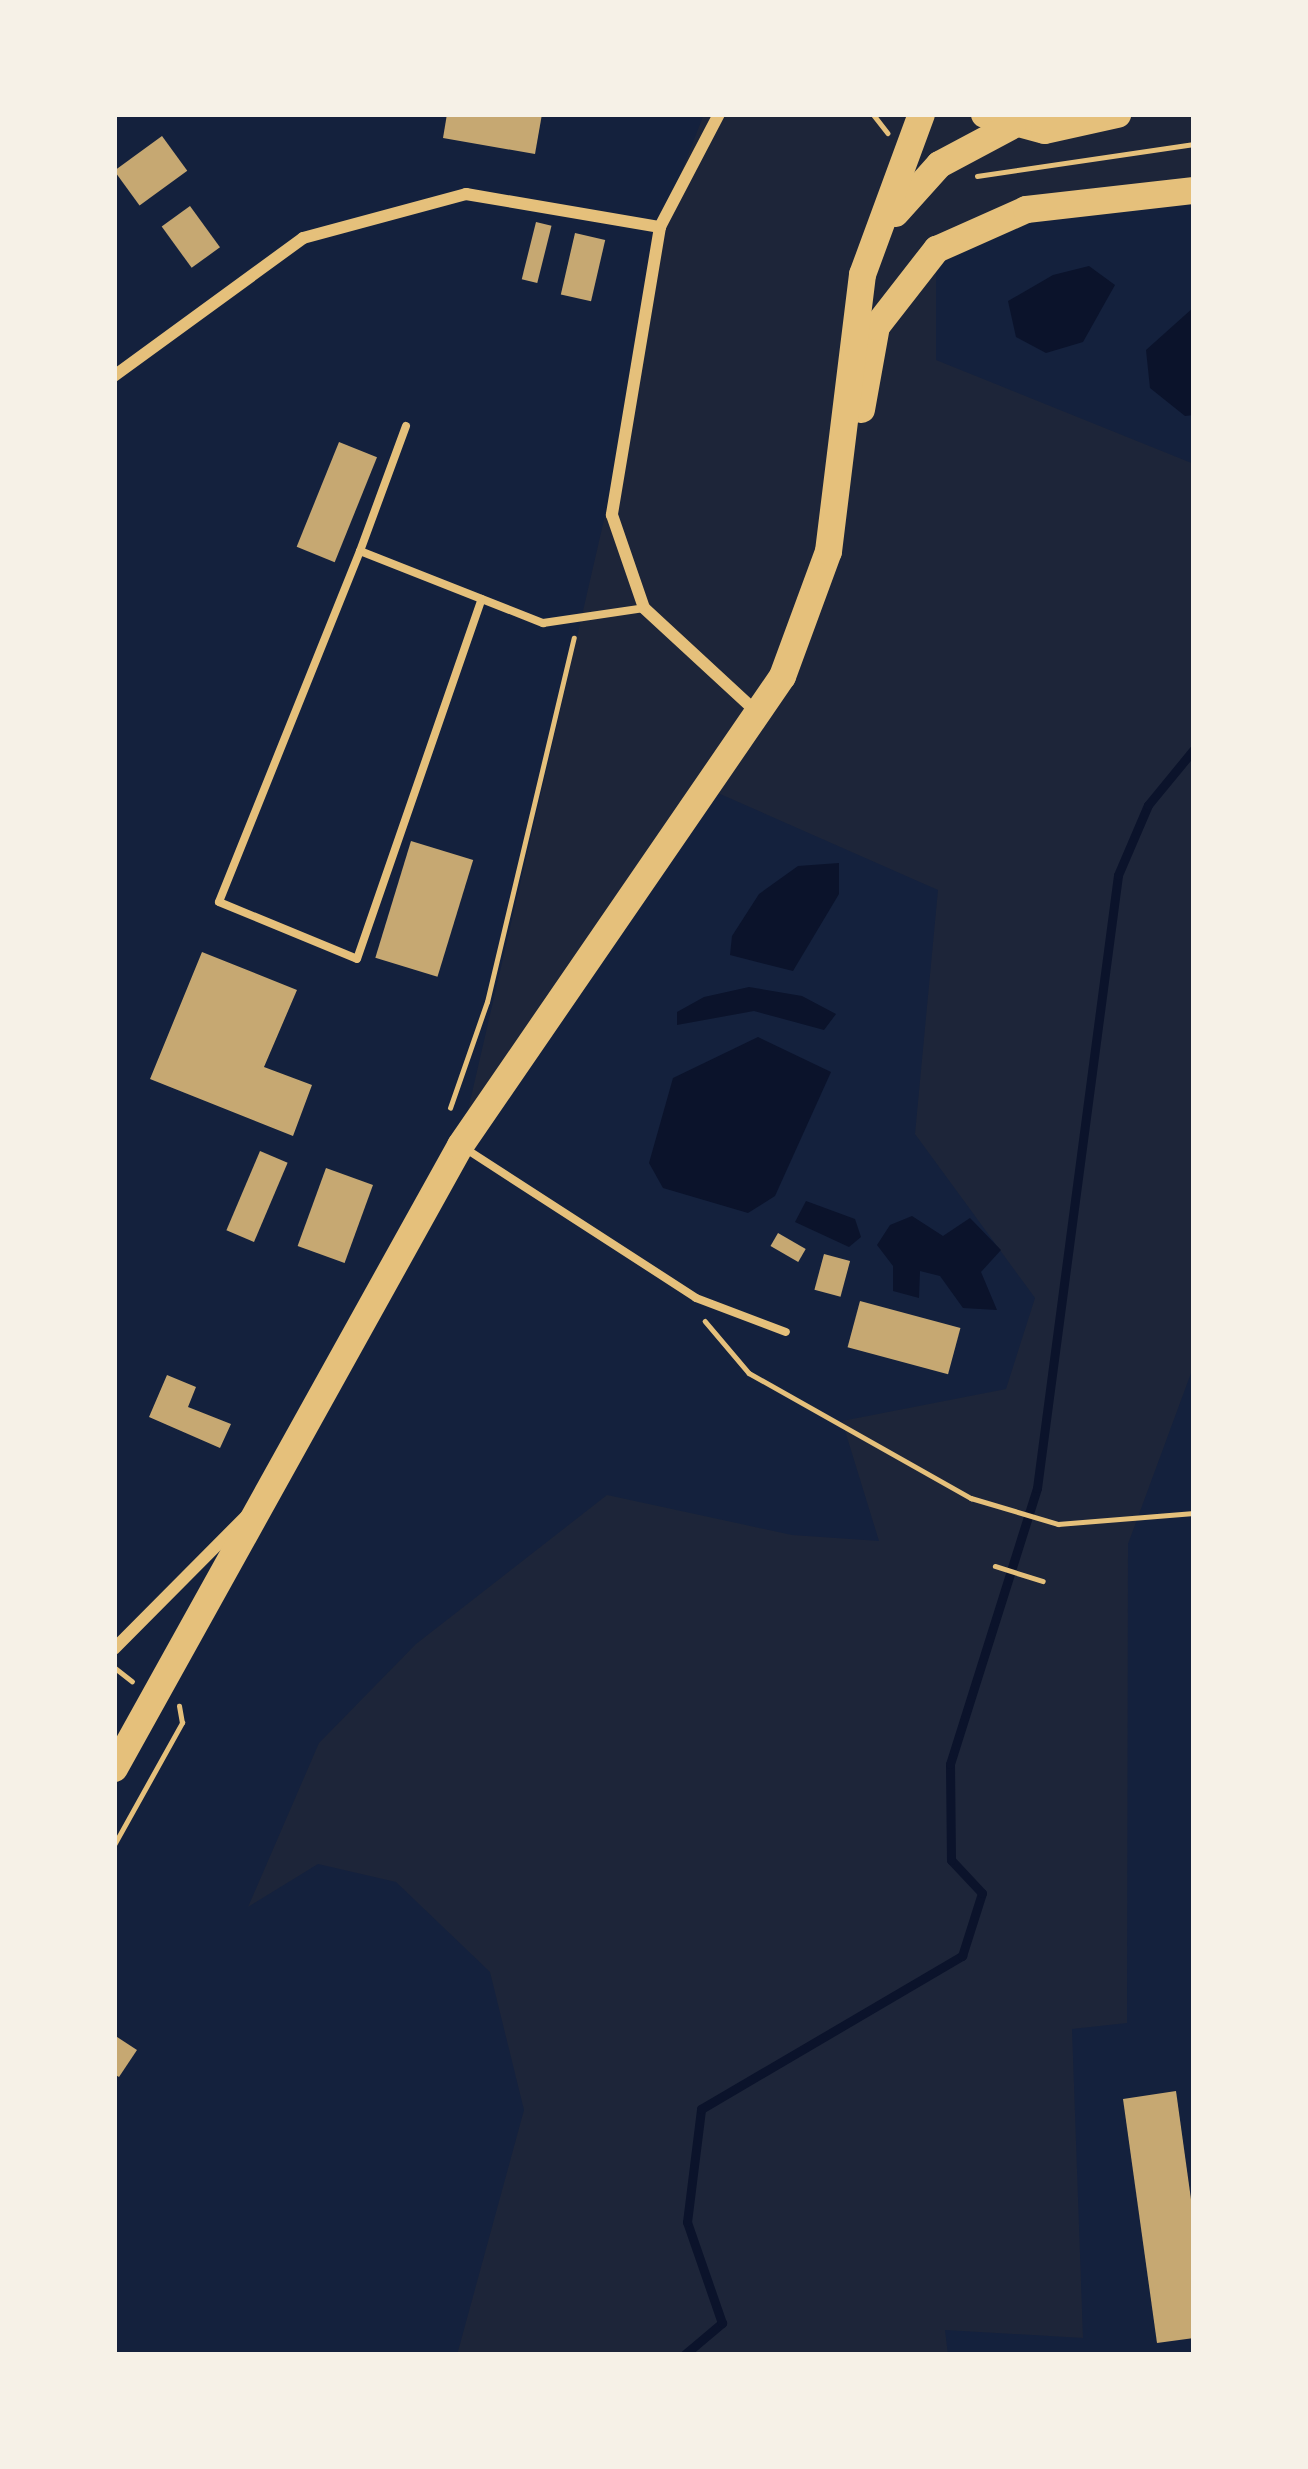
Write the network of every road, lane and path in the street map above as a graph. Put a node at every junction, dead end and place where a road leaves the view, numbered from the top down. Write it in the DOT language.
graph roads {
  1 [pos="873,114"];
  2 [pos="921,114"];
  3 [pos="984,114"];
  4 [pos="1117,114"];
  5 [pos="720,115"];
  6 [pos="1012,125"];
  7 [pos="1194,144"];
  8 [pos="912,149"];
  9 [pos="939,164"];
  10 [pos="1194,190"];
  11 [pos="660,227"];
  12 [pos="882,231"];
  13 [pos="114,376"];
  14 [pos="406,426"];
  15 [pos="837,485"];
  16 [pos="360,551"];
  17 [pos="482,599"];
  18 [pos="644,608"];
  19 [pos="578,620"];
  20 [pos="761,715"];
  21 [pos="451,1135"];
  22 [pos="696,1298"];
  23 [pos="786,1331"];
  24 [pos="254,1510"];
  25 [pos="1194,1513"];
  26 [pos="995,1566"];
  27 [pos="1043,1581"];
  28 [pos="114,1649"];
  29 [pos="123,1727"];
  30 [pos="114,1768"];
  1 -- 8 [label="path"];
  2 -- 8 [label="main road"];
  3 -- 6 [label="main road"];
  4 -- 6 [label="main road"];
  5 -- 11 [label="street"];
  6 -- 9 [label="main road"];
  7 -- 9 [label="path"];
  8 -- 12 [label="main road"];
  9 -- 12 [label="main road"];
  10 -- 15 [label="main road"];
  11 -- 13 [label="street"];
  11 -- 18 [label="street"];
  12 -- 15 [label="main road"];
  14 -- 16 [label="lane"];
  15 -- 20 [label="main road"];
  16 -- 17 [label="lane"];
  16 -- 17 [label="lane"];
  17 -- 19 [label="lane"];
  18 -- 19 [label="lane"];
  18 -- 20 [label="street"];
  19 -- 21 [label="path"];
  20 -- 21 [label="main road"];
  21 -- 22 [label="lane"];
  21 -- 24 [label="main road"];
  22 -- 23 [label="lane"];
  22 -- 25 [label="path"];
  24 -- 28 [label="street"];
  24 -- 29 [label="main road"];
  26 -- 27 [label="path"];
  29 -- 30 [label="main road"];
}
